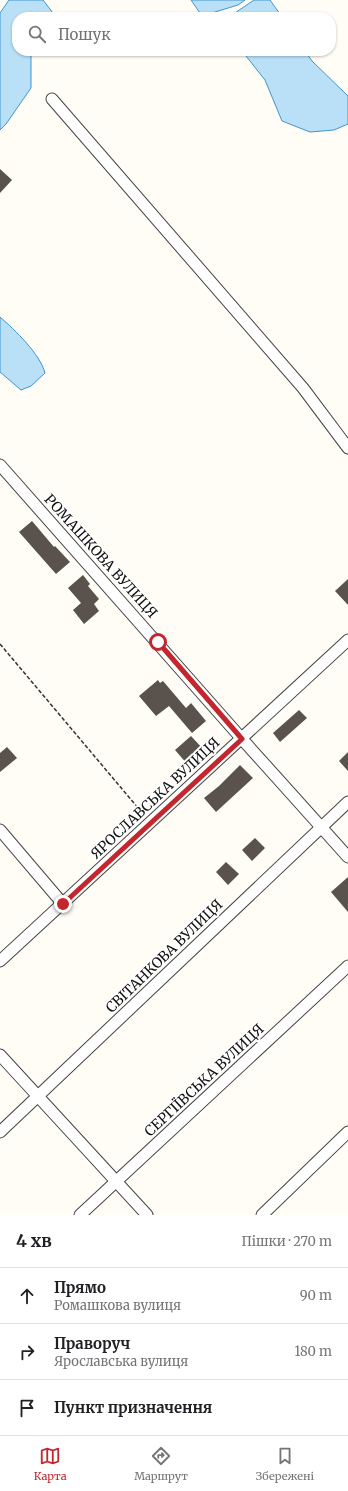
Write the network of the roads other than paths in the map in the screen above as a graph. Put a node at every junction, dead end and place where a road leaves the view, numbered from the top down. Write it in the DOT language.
graph roads {
  1 [pos="52,99"];
  2 [pos="348,448"];
  3 [pos="0,465"];
  4 [pos="348,640"];
  5 [pos="242,739"];
  6 [pos="348,802"];
  7 [pos="321,827"];
  8 [pos="0,830"];
  9 [pos="348,857"];
  10 [pos="63,904"];
  11 [pos="0,961"];
  12 [pos="348,966"];
  13 [pos="0,1055"];
  14 [pos="38,1097"];
  15 [pos="0,1132"];
  16 [pos="348,1132"];
  17 [pos="116,1181"];
  18 [pos="80,1215"];
  19 [pos="148,1215"];
  20 [pos="262,1215"];
  1 -- 2 [label="street"];
  3 -- 5 [label="street, РОМАШКОВА ВУЛИЦЯ"];
  4 -- 5 [label="street, ЯРОСЛАВСЬКА ВУЛИЦЯ"];
  5 -- 7 [label="street, РОМАШКОВА ВУЛИЦЯ"];
  5 -- 10 [label="street, ЯРОСЛАВСЬКА ВУЛИЦЯ"];
  6 -- 7 [label="street, СВІТАНКОВА ВУЛИЦЯ"];
  7 -- 9 [label="street, РОМАШКОВА ВУЛИЦЯ"];
  7 -- 14 [label="street, СВІТАНКОВА ВУЛИЦЯ"];
  8 -- 10 [label="street"];
  10 -- 11 [label="street, ЯРОСЛАВСЬКА ВУЛИЦЯ"];
  12 -- 17 [label="street, СЕРГІЇВСЬКА ВУЛИЦЯ"];
  13 -- 14 [label="street"];
  14 -- 15 [label="street, СВІТАНКОВА ВУЛИЦЯ"];
  14 -- 17 [label="street"];
  16 -- 20 [label="street"];
  17 -- 18 [label="street, СЕРГІЇВСЬКА ВУЛИЦЯ"];
  17 -- 19 [label="street"];
}
